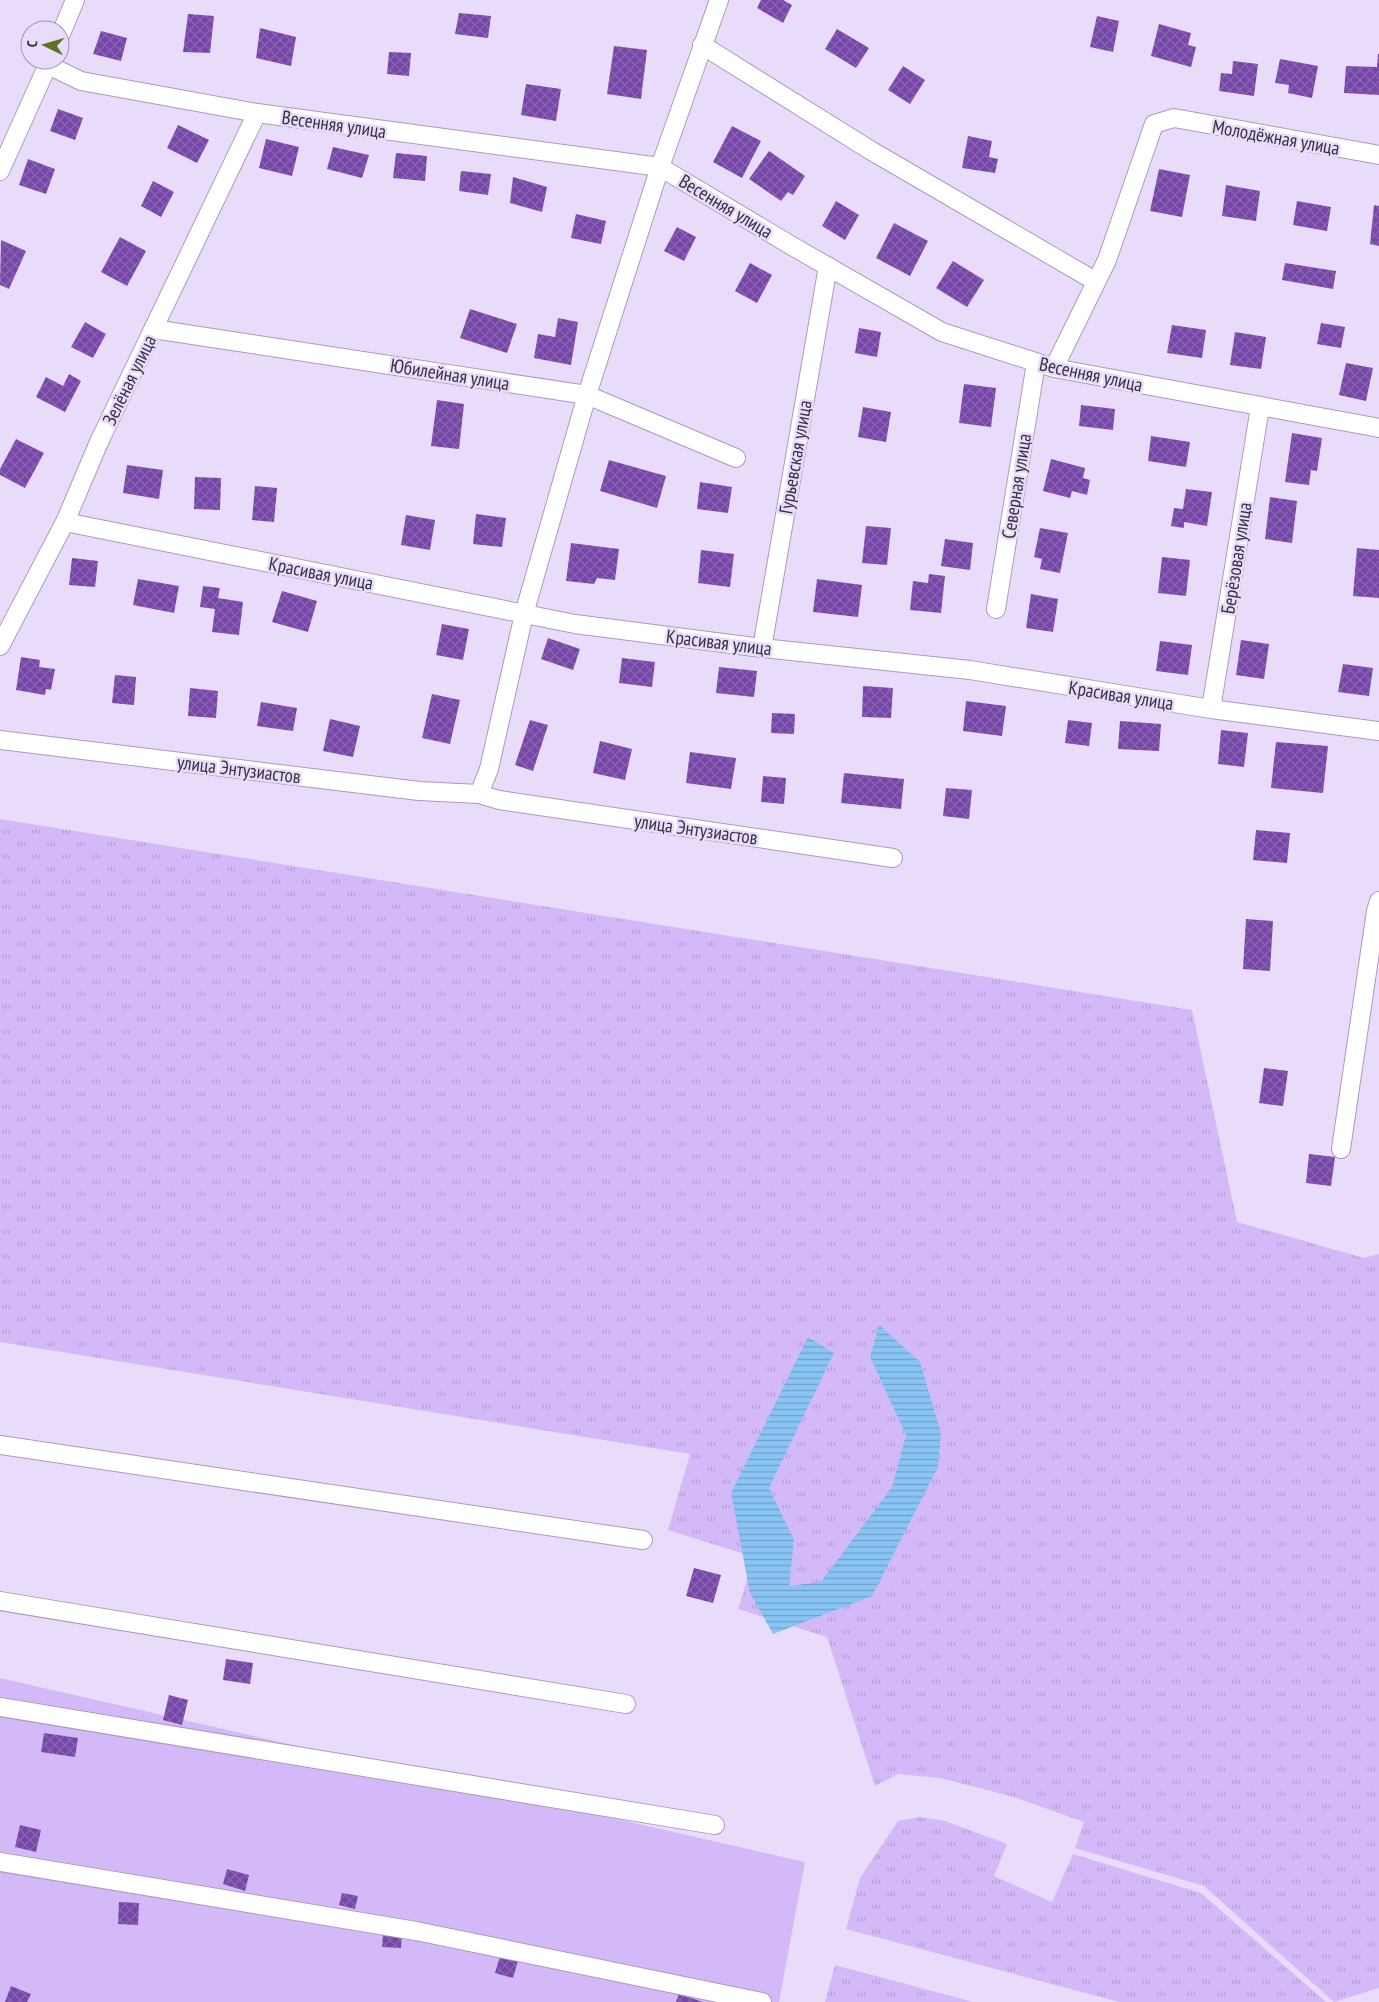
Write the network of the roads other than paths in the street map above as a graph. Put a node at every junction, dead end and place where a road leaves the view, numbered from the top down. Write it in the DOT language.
graph roads {
  1 [pos="75,0"];
  2 [pos="719,0"];
  3 [pos="67,20"];
  4 [pos="702,45"];
  5 [pos="46,70"];
  6 [pos="62,70"];
  7 [pos="258,113"];
  8 [pos="1379,155"];
  9 [pos="660,167"];
  10 [pos="0,171"];
  11 [pos="828,266"];
  12 [pos="1095,281"];
  13 [pos="153,329"];
  14 [pos="1036,363"];
  15 [pos="1054,368"];
  16 [pos="587,395"];
  17 [pos="1260,407"];
  18 [pos="1379,428"];
  19 [pos="736,458"];
  20 [pos="65,522"];
  21 [pos="996,609"];
  22 [pos="524,614"];
  23 [pos="0,646"];
  24 [pos="762,648"];
  25 [pos="1211,709"];
  26 [pos="1379,731"];
  27 [pos="0,740"];
  28 [pos="479,794"];
  29 [pos="893,858"];
  30 [pos="1379,901"];
  31 [pos="1341,1149"];
  32 [pos="0,1445"];
  33 [pos="644,1540"];
  34 [pos="0,1601"];
  35 [pos="626,1704"];
  36 [pos="0,1707"];
  37 [pos="715,1826"];
  38 [pos="0,1862"];
  39 [pos="762,2002"];
  1 -- 3 [label="street"];
  2 -- 4 [label="street"];
  4 -- 9 [label="street"];
  4 -- 12 [label="street"];
  5 -- 10 [label="street"];
  6 -- 7 [label="street, Весенняя улица"];
  7 -- 9 [label="street, Весенняя улица"];
  7 -- 13 [label="street, Зелёная улица"];
  8 -- 12 [label="street, Молодёжная улица"];
  9 -- 11 [label="street, Весенняя улица"];
  9 -- 16 [label="street"];
  11 -- 14 [label="street, Весенняя улица"];
  11 -- 24 [label="street, Гурьевская улица"];
  12 -- 15 [label="street"];
  13 -- 16 [label="street, Юбилейная улица"];
  13 -- 20 [label="street, Зелёная улица"];
  14 -- 15 [label="street, Весенняя улица"];
  14 -- 21 [label="street, Северная улица"];
  15 -- 17 [label="street, Весенняя улица"];
  16 -- 19 [label="street, Юбилейная улица"];
  16 -- 22 [label="street"];
  17 -- 18 [label="street, Весенняя улица"];
  17 -- 25 [label="street, Берёзовая улица"];
  20 -- 22 [label="street, Красивая улица"];
  20 -- 23 [label="street, Зелёная улица"];
  22 -- 24 [label="street, Красивая улица"];
  22 -- 28 [label="street"];
  24 -- 25 [label="street, Красивая улица"];
  25 -- 26 [label="street, Красивая улица"];
  27 -- 28 [label="street, улица Энтузиастов"];
  28 -- 29 [label="street, улица Энтузиастов"];
  30 -- 31 [label="street"];
  32 -- 33 [label="street"];
  34 -- 35 [label="street"];
  36 -- 37 [label="street"];
  38 -- 39 [label="street"];
}
